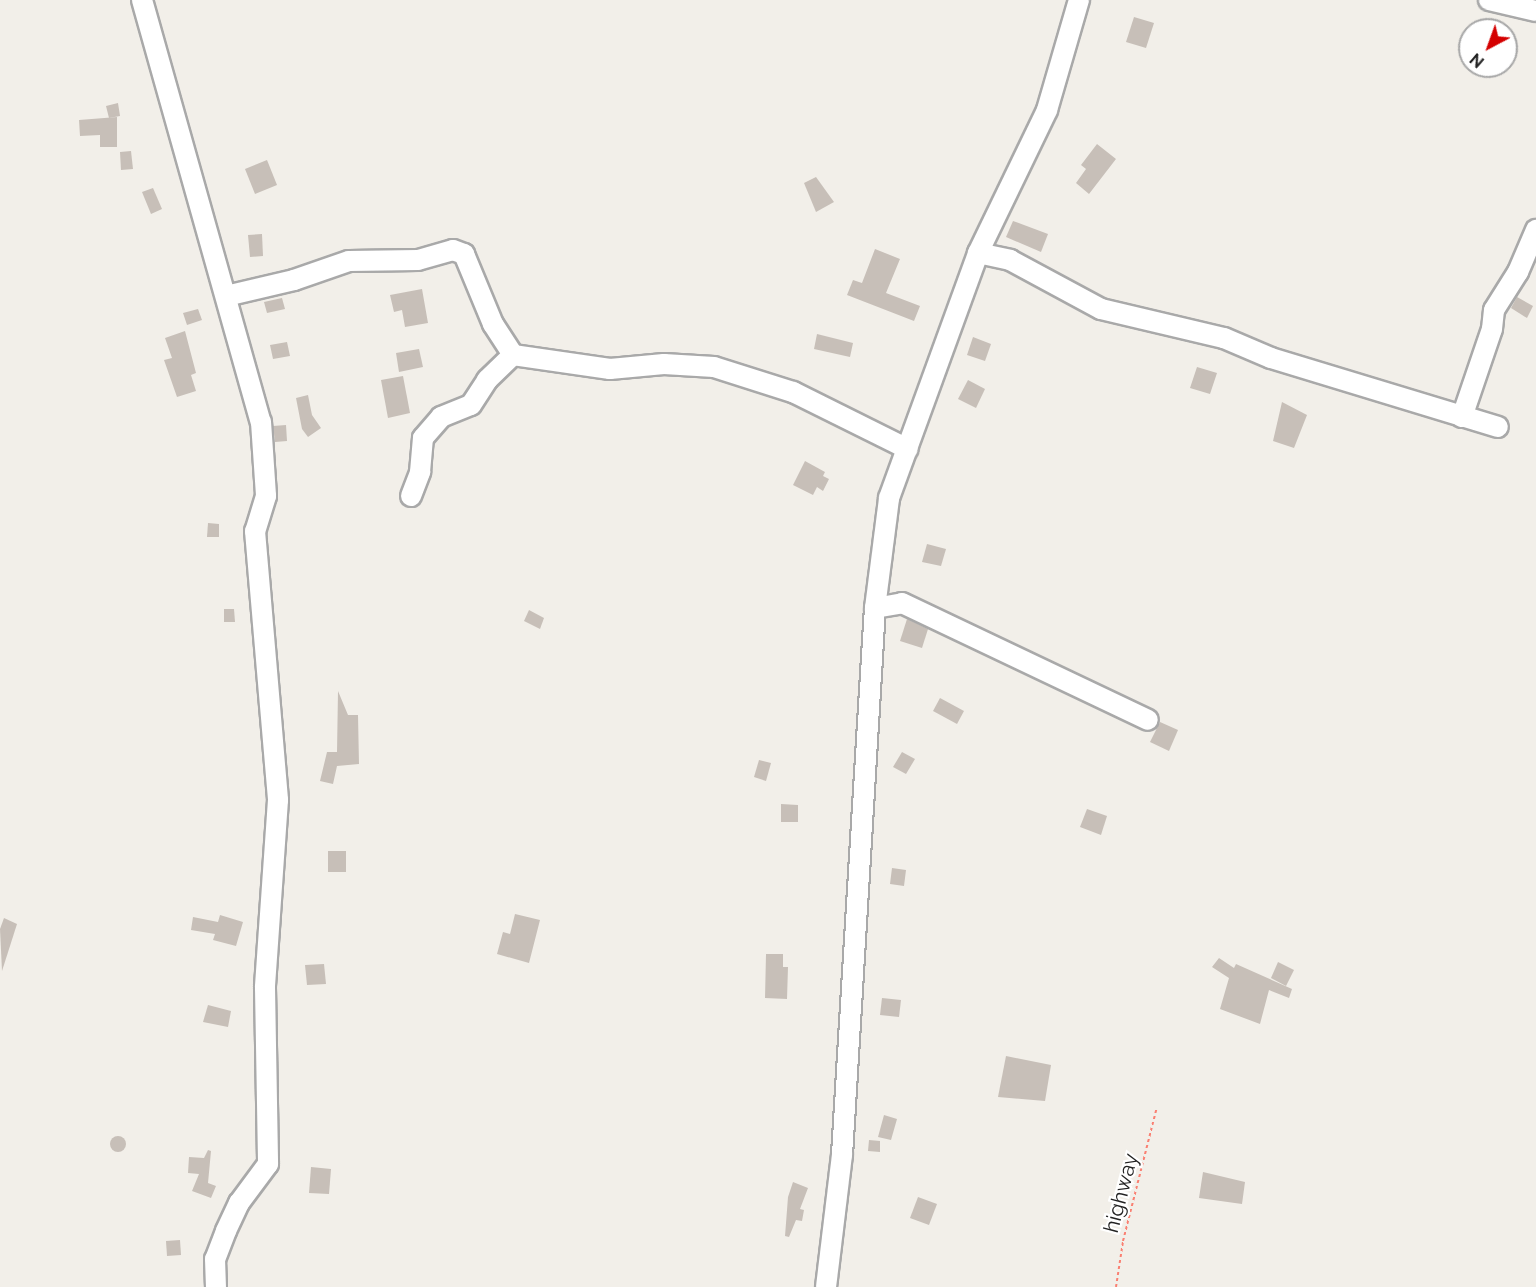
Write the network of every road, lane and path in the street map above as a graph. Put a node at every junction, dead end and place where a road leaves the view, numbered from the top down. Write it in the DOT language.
graph roads {
  1 [pos="142,0"];
  2 [pos="1079,0"];
  3 [pos="1489,0"];
  4 [pos="1536,11"];
  5 [pos="1536,230"];
  6 [pos="978,253"];
  7 [pos="225,296"];
  8 [pos="513,355"];
  9 [pos="1462,417"];
  10 [pos="1498,427"];
  11 [pos="908,449"];
  12 [pos="411,496"];
  13 [pos="875,608"];
  14 [pos="1148,720"];
  15 [pos="1157,1107"];
  16 [pos="216,1287"];
  17 [pos="826,1287"];
  18 [pos="1116,1287"];
  1 -- 7 [label="street"];
  2 -- 6 [label="street"];
  3 -- 4 [label="street"];
  5 -- 9 [label="street"];
  6 -- 9 [label="street"];
  6 -- 11 [label="street"];
  7 -- 8 [label="street"];
  7 -- 16 [label="street"];
  8 -- 11 [label="street"];
  8 -- 12 [label="street"];
  9 -- 10 [label="street"];
  11 -- 13 [label="street"];
  13 -- 14 [label="street"];
  13 -- 17 [label="street"];
  15 -- 18 [label="path, highway"];
}
